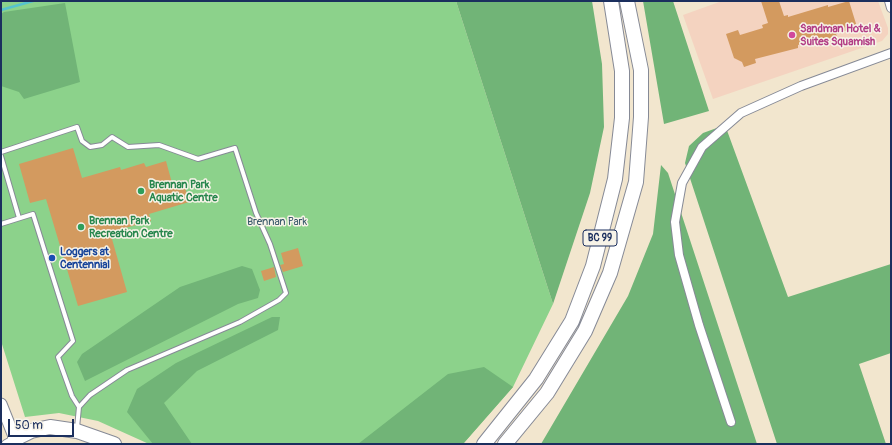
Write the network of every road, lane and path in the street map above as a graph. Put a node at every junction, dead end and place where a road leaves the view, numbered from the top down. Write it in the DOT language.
graph roads {
  1 [pos="611,1"];
  2 [pos="627,1"];
  3 [pos="889,1"];
  4 [pos="891,8"];
  5 [pos="891,52"];
  6 [pos="1,152"];
  7 [pos="1,156"];
  8 [pos="19,218"];
  9 [pos="1,224"];
  10 [pos="1,404"];
  11 [pos="79,407"];
  12 [pos="731,422"];
  13 [pos="77,430"];
  14 [pos="13,442"];
  15 [pos="114,444"];
  16 [pos="484,444"];
  17 [pos="505,444"];
  1 -- 16 [label="highway, BC 99"];
  2 -- 17 [label="highway"];
  3 -- 4 [label="street"];
  5 -- 12 [label="street"];
  6 -- 11 [label="lane"];
  7 -- 8 [label="lane"];
  8 -- 9 [label="lane"];
  8 -- 11 [label="lane"];
  10 -- 14 [label="street"];
  11 -- 13 [label="lane"];
  13 -- 14 [label="highway"];
  13 -- 15 [label="highway"];
}
